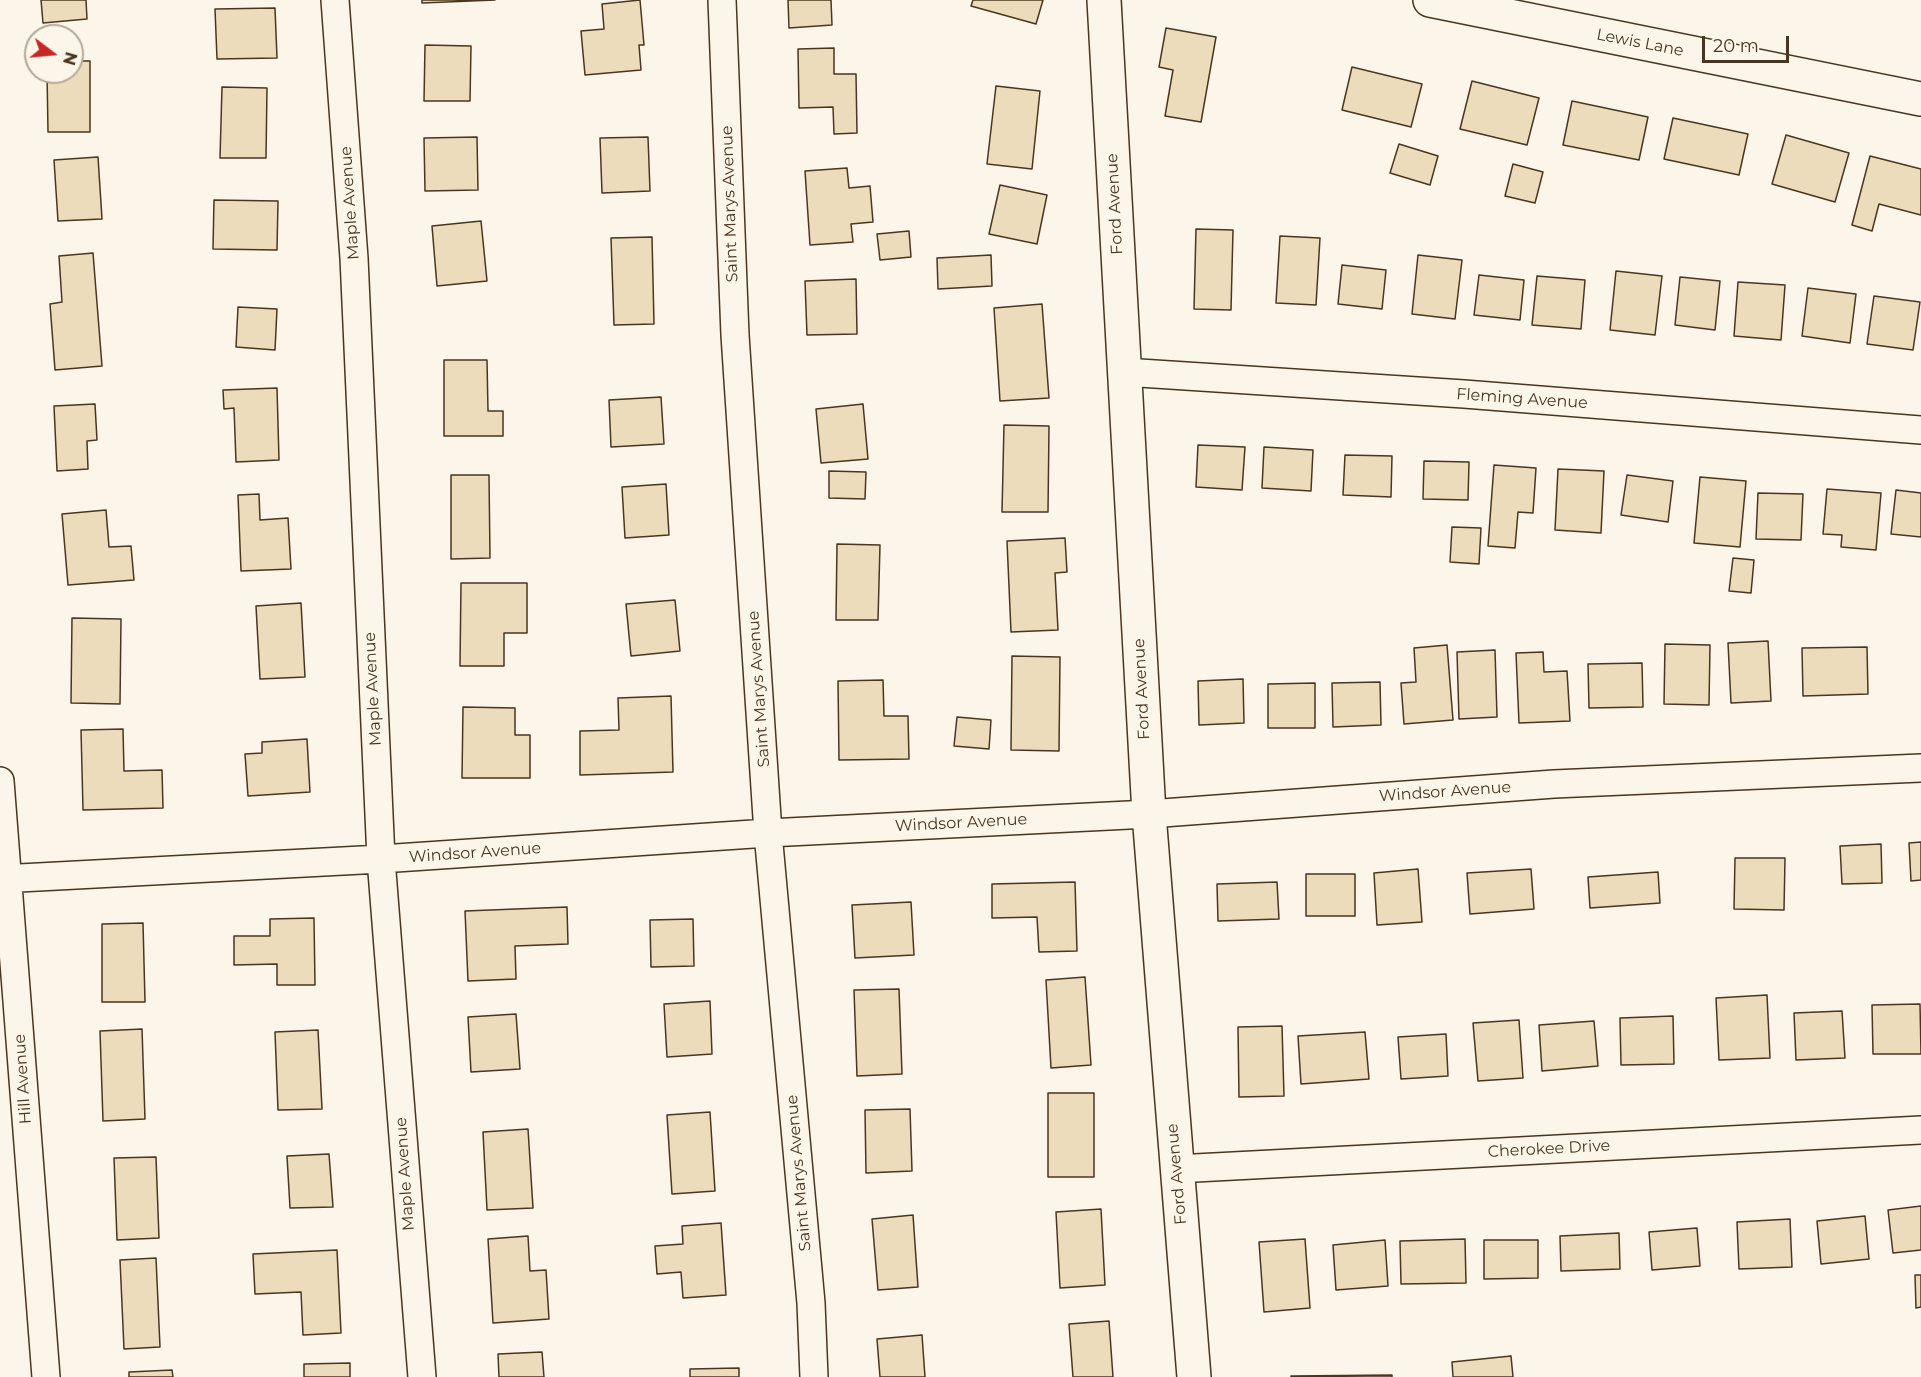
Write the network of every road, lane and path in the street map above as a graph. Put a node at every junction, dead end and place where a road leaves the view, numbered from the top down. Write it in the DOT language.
graph roads {
  1 [pos="335,0"];
  2 [pos="722,0"];
  3 [pos="1104,0"];
  4 [pos="1430,0"];
  5 [pos="1921,99"];
  6 [pos="1124,372"];
  7 [pos="1921,430"];
  8 [pos="1921,768"];
  9 [pos="0,781"];
  10 [pos="1149,814"];
  11 [pos="768,833"];
  12 [pos="381,859"];
  13 [pos="4,879"];
  14 [pos="1921,1130"];
  15 [pos="1176,1169"];
  16 [pos="46,1377"];
  17 [pos="422,1377"];
  18 [pos="814,1377"];
  19 [pos="1194,1377"];
  1 -- 12 [label="street, Maple Avenue"];
  2 -- 11 [label="street, Saint Marys Avenue"];
  3 -- 6 [label="street, Ford Avenue"];
  4 -- 5 [label="street, Lewis Lane"];
  6 -- 7 [label="street, Fleming Avenue"];
  6 -- 10 [label="street, Ford Avenue"];
  8 -- 10 [label="street, Windsor Avenue"];
  9 -- 13 [label="street, Hill Avenue"];
  10 -- 11 [label="street, Windsor Avenue"];
  10 -- 15 [label="street, Ford Avenue"];
  11 -- 12 [label="street, Windsor Avenue"];
  11 -- 18 [label="street, Saint Marys Avenue"];
  12 -- 13 [label="street, Windsor Avenue"];
  12 -- 17 [label="street, Maple Avenue"];
  13 -- 16 [label="street, Hill Avenue"];
  14 -- 15 [label="street, Cherokee Drive"];
  15 -- 19 [label="street, Ford Avenue"];
}
